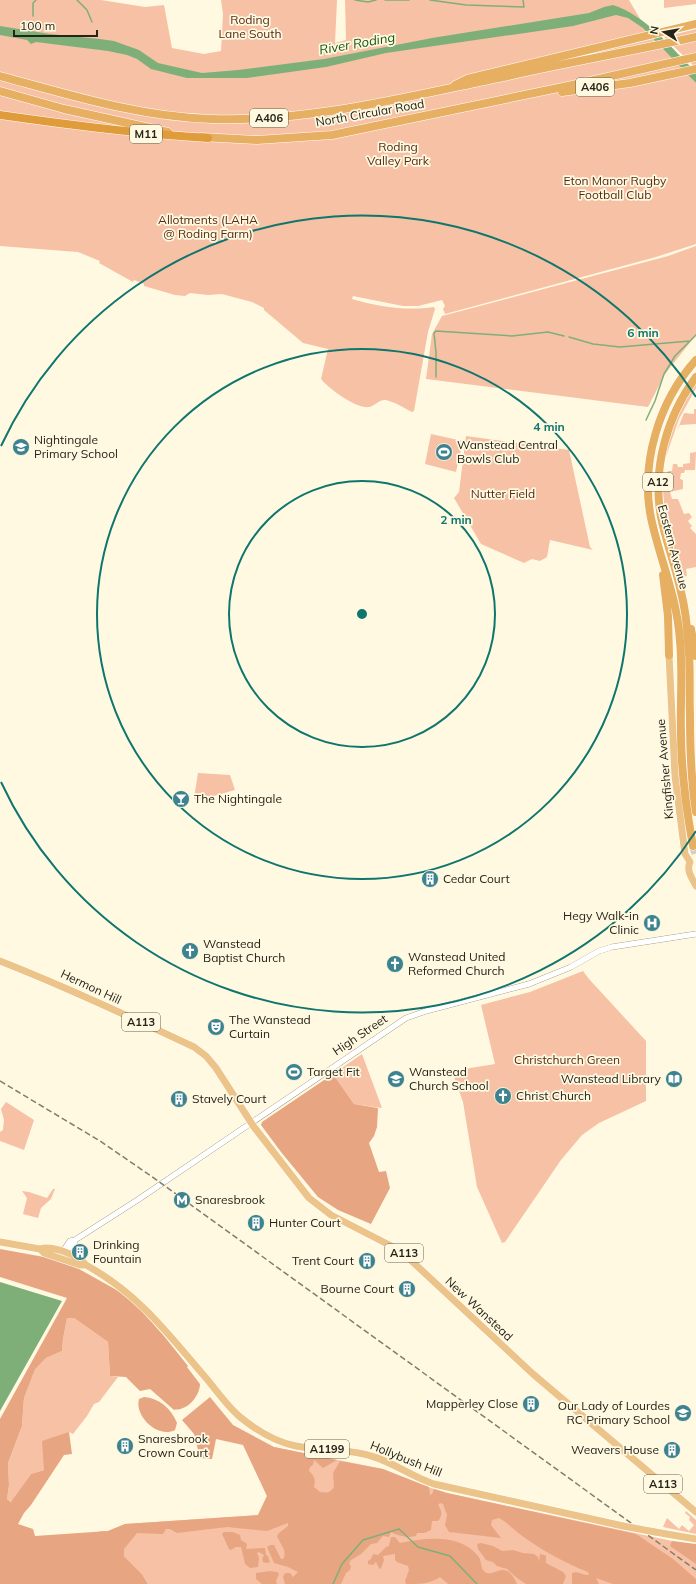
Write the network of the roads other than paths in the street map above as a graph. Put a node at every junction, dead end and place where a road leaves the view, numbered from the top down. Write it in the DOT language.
graph roads {
  1 [pos="696,24"];
  2 [pos="696,37"];
  3 [pos="696,57"];
  4 [pos="696,69"];
  5 [pos="0,76"];
  6 [pos="446,90"];
  7 [pos="0,92"];
  8 [pos="512,98"];
  9 [pos="0,115"];
  10 [pos="208,138"];
  11 [pos="696,360"];
  12 [pos="696,377"];
  13 [pos="656,539"];
  14 [pos="681,592"];
  15 [pos="669,655"];
  16 [pos="696,656"];
  17 [pos="696,812"];
  18 [pos="693,846"];
  19 [pos="693,861"];
  20 [pos="694,879"];
  21 [pos="696,886"];
  22 [pos="696,934"];
  23 [pos="0,961"];
  24 [pos="251,1123"];
  25 [pos="0,1242"];
  26 [pos="64,1255"];
  27 [pos="696,1512"];
  28 [pos="696,1540"];
  1 -- 6 [label="highway, A406"];
  2 -- 6 [label="highway, North Circular Road / A406"];
  3 -- 8 [label="highway, North Circular Road / A406"];
  4 -- 8 [label="highway, A406"];
  5 -- 6 [label="highway, North Circular Road / A406"];
  7 -- 10 [label="highway, North Circular Road / A406"];
  8 -- 10 [label="highway, North Circular Road / A406"];
  9 -- 10 [label="highway, M11"];
  11 -- 13 [label="highway, Eastern Avenue / A12"];
  12 -- 14 [label="highway, Eastern Avenue / A12"];
  13 -- 15 [label="highway, A12"];
  13 -- 18 [label="highway, Eastern Avenue / A12"];
  14 -- 16 [label="highway, A12"];
  14 -- 17 [label="highway, Eastern Avenue / A12"];
  15 -- 19 [label="main road, Kingfisher Avenue"];
  19 -- 20 [label="main road, Kingfisher Avenue"];
  20 -- 21 [label="main road"];
  22 -- 24 [label="street, High Street"];
  23 -- 24 [label="main road, Hermon Hill / A113"];
  24 -- 26 [label="street, High Street"];
  24 -- 27 [label="main road, New Wanstead / A113"];
  25 -- 26 [label="main road, Hollybush Hill / A1199"];
  26 -- 28 [label="main road, Hollybush Hill / A1199, bridge"];
}
